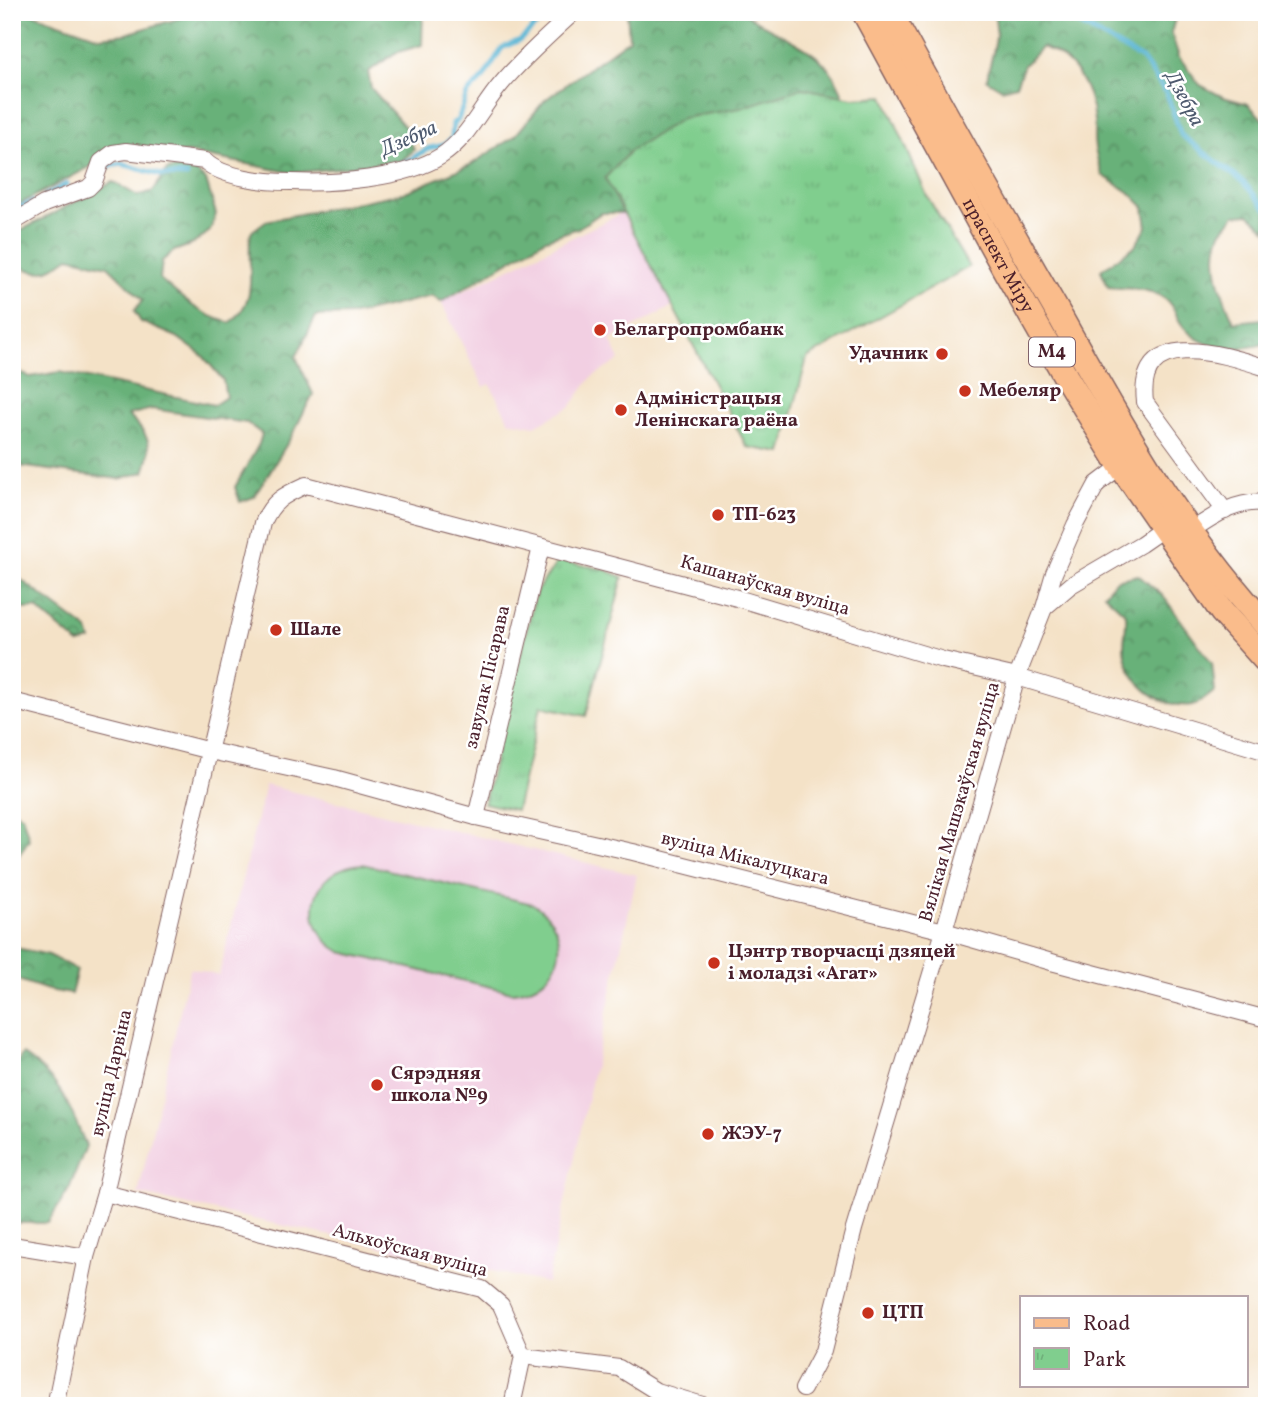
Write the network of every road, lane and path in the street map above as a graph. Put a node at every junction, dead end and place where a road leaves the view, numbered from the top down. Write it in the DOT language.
graph roads {
  1 [pos="575,12"];
  2 [pos="864,12"];
  3 [pos="890,12"];
  4 [pos="910,74"];
  5 [pos="12,223"];
  6 [pos="1267,368"];
  7 [pos="1130,459"];
  8 [pos="1267,503"];
  9 [pos="1225,511"];
  10 [pos="263,523"];
  11 [pos="1178,525"];
  12 [pos="541,547"];
  13 [pos="1054,573"];
  14 [pos="1072,585"];
  15 [pos="1044,608"];
  16 [pos="1267,626"];
  17 [pos="1267,662"];
  18 [pos="1017,677"];
  19 [pos="12,701"];
  20 [pos="209,751"];
  21 [pos="1267,752"];
  22 [pos="476,817"];
  23 [pos="944,931"];
  24 [pos="1267,1019"];
  25 [pos="105,1193"];
  26 [pos="12,1245"];
  27 [pos="86,1257"];
  28 [pos="523,1356"];
  29 [pos="803,1389"];
  30 [pos="55,1406"];
  31 [pos="512,1406"];
  32 [pos="706,1406"];
  1 -- 5 [label="street"];
  2 -- 4 [label="main road, праспект Міру / М4"];
  3 -- 4 [label="main road, праспект Міру / М4"];
  4 -- 7 [label="main road, праспект Міру / М4"];
  6 -- 9 [label="street"];
  7 -- 11 [label="main road, праспект Міру / М4"];
  7 -- 13 [label="street, Вялікая Машэкаўская вуліца"];
  8 -- 9 [label="street"];
  9 -- 11 [label="street"];
  10 -- 12 [label="street, Кашанаўская вуліца"];
  10 -- 20 [label="street, вуліца Дарвіна"];
  11 -- 14 [label="street"];
  11 -- 16 [label="main road, праспект Міру / М4"];
  11 -- 17 [label="main road, праспект Міру / М4"];
  12 -- 18 [label="street, Кашанаўская вуліца"];
  12 -- 22 [label="street, завулак Пісарава"];
  13 -- 14 [label="street"];
  13 -- 15 [label="street, Вялікая Машэкаўская вуліца"];
  14 -- 15 [label="street"];
  15 -- 18 [label="street, Вялікая Машэкаўская вуліца"];
  18 -- 21 [label="street, Кашанаўская вуліца"];
  18 -- 23 [label="street, Вялікая Машэкаўская вуліца"];
  19 -- 20 [label="street"];
  20 -- 22 [label="street, вуліца Мікалуцкага"];
  20 -- 25 [label="street, вуліца Дарвіна"];
  22 -- 23 [label="street, вуліца Мікалуцкага"];
  23 -- 24 [label="street, вуліца Мікалуцкага"];
  23 -- 29 [label="street, Вялікая Машэкаўская вуліца"];
  25 -- 27 [label="street, вуліца Дарвіна"];
  25 -- 28 [label="street, Альхоўская вуліца"];
  26 -- 27 [label="street"];
  27 -- 30 [label="street, вуліца Дарвіна"];
  28 -- 31 [label="street"];
  28 -- 32 [label="street"];
}
